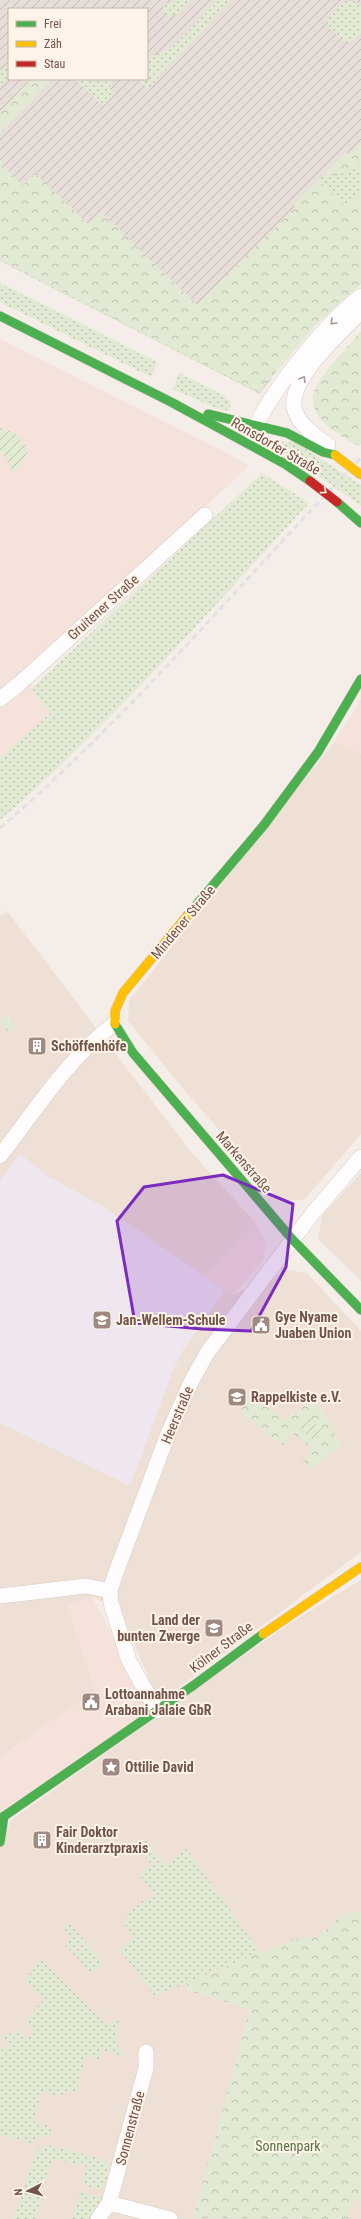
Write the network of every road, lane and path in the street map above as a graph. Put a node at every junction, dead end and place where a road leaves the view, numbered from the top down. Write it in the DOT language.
graph roads {
  1 [pos="361,296"];
  2 [pos="361,312"];
  3 [pos="0,316"];
  4 [pos="171,402"];
  5 [pos="294,403"];
  6 [pos="224,432"];
  7 [pos="283,432"];
  8 [pos="254,436"];
  9 [pos="336,456"];
  10 [pos="361,475"];
  11 [pos="341,504"];
  12 [pos="361,513"];
  13 [pos="205,516"];
  14 [pos="361,523"];
  15 [pos="361,679"];
  16 [pos="0,699"];
  17 [pos="114,1024"];
  18 [pos="0,1156"];
  19 [pos="361,1157"];
  20 [pos="292,1240"];
  21 [pos="361,1310"];
  22 [pos="361,1567"];
  23 [pos="110,1591"];
  24 [pos="0,1596"];
  25 [pos="156,1711"];
  26 [pos="2,1817"];
  27 [pos="0,1842"];
  28 [pos="146,2052"];
  29 [pos="109,2203"];
  30 [pos="98,2219"];
  31 [pos="170,2219"];
  1 -- 8 [label="street, one-way"];
  5 -- 2 [label="street, one-way"];
  3 -- 4 [label="main road, Ronsdorfer Straße"];
  4 -- 6 [label="main road, Ronsdorfer Straße"];
  4 -- 8 [label="main road, Ronsdorfer Straße"];
  5 -- 7 [label="street"];
  5 -- 9 [label="street"];
  6 -- 8 [label="street"];
  7 -- 8 [label="street"];
  7 -- 9 [label="main road, Ronsdorfer Straße"];
  8 -- 11 [label="main road, Ronsdorfer Straße, one-way, bridge"];
  9 -- 10 [label="main road, Ronsdorfer Straße, bridge"];
  11 -- 12 [label="street"];
  11 -- 14 [label="main road, Ronsdorfer Straße"];
  13 -- 16 [label="street, Gruitener Straße"];
  15 -- 17 [label="main road, Mindener Straße"];
  17 -- 18 [label="street"];
  17 -- 20 [label="main road, Markenstraße"];
  19 -- 20 [label="street, Heerstraße"];
  20 -- 21 [label="main road, Markenstraße"];
  20 -- 23 [label="street, Heerstraße"];
  22 -- 25 [label="main road, Kölner Straße"];
  23 -- 24 [label="street"];
  23 -- 25 [label="street, Heerstraße"];
  25 -- 26 [label="main road, Kölner Straße"];
  26 -- 27 [label="main road"];
  28 -- 29 [label="street, Sonnenstraße"];
  29 -- 30 [label="street, Sonnenstraße"];
  29 -- 31 [label="street"];
}
